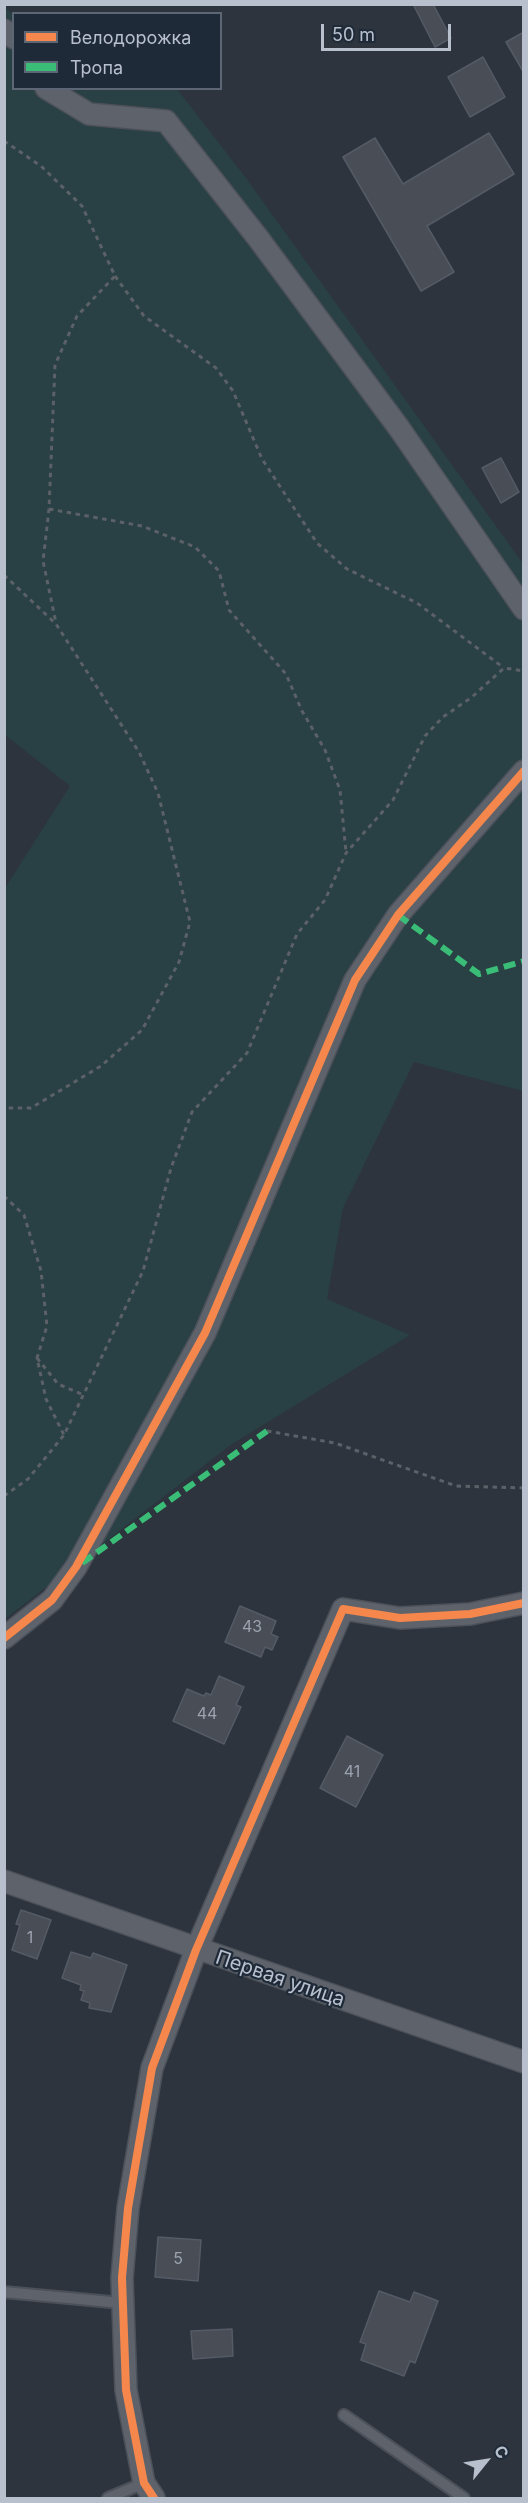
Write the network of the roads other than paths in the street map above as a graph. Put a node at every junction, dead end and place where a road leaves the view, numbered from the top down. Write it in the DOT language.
graph roads {
  1 [pos="49,90"];
  2 [pos="524,609"];
  3 [pos="524,771"];
  4 [pos="524,1604"];
  5 [pos="4,1638"];
  6 [pos="4,1881"];
  7 [pos="196,1950"];
  8 [pos="524,2062"];
  9 [pos="4,2292"];
  10 [pos="122,2303"];
  11 [pos="344,2415"];
  12 [pos="149,2491"];
  13 [pos="108,2499"];
  14 [pos="464,2499"];
  1 -- 2 [label="street"];
  3 -- 5 [label="street"];
  4 -- 7 [label="street"];
  6 -- 7 [label="street, Первая улица"];
  7 -- 8 [label="street, Первая улица"];
  7 -- 10 [label="street"];
  9 -- 10 [label="lane"];
  10 -- 12 [label="street"];
  11 -- 14 [label="lane"];
  12 -- 13 [label="lane"];
}
